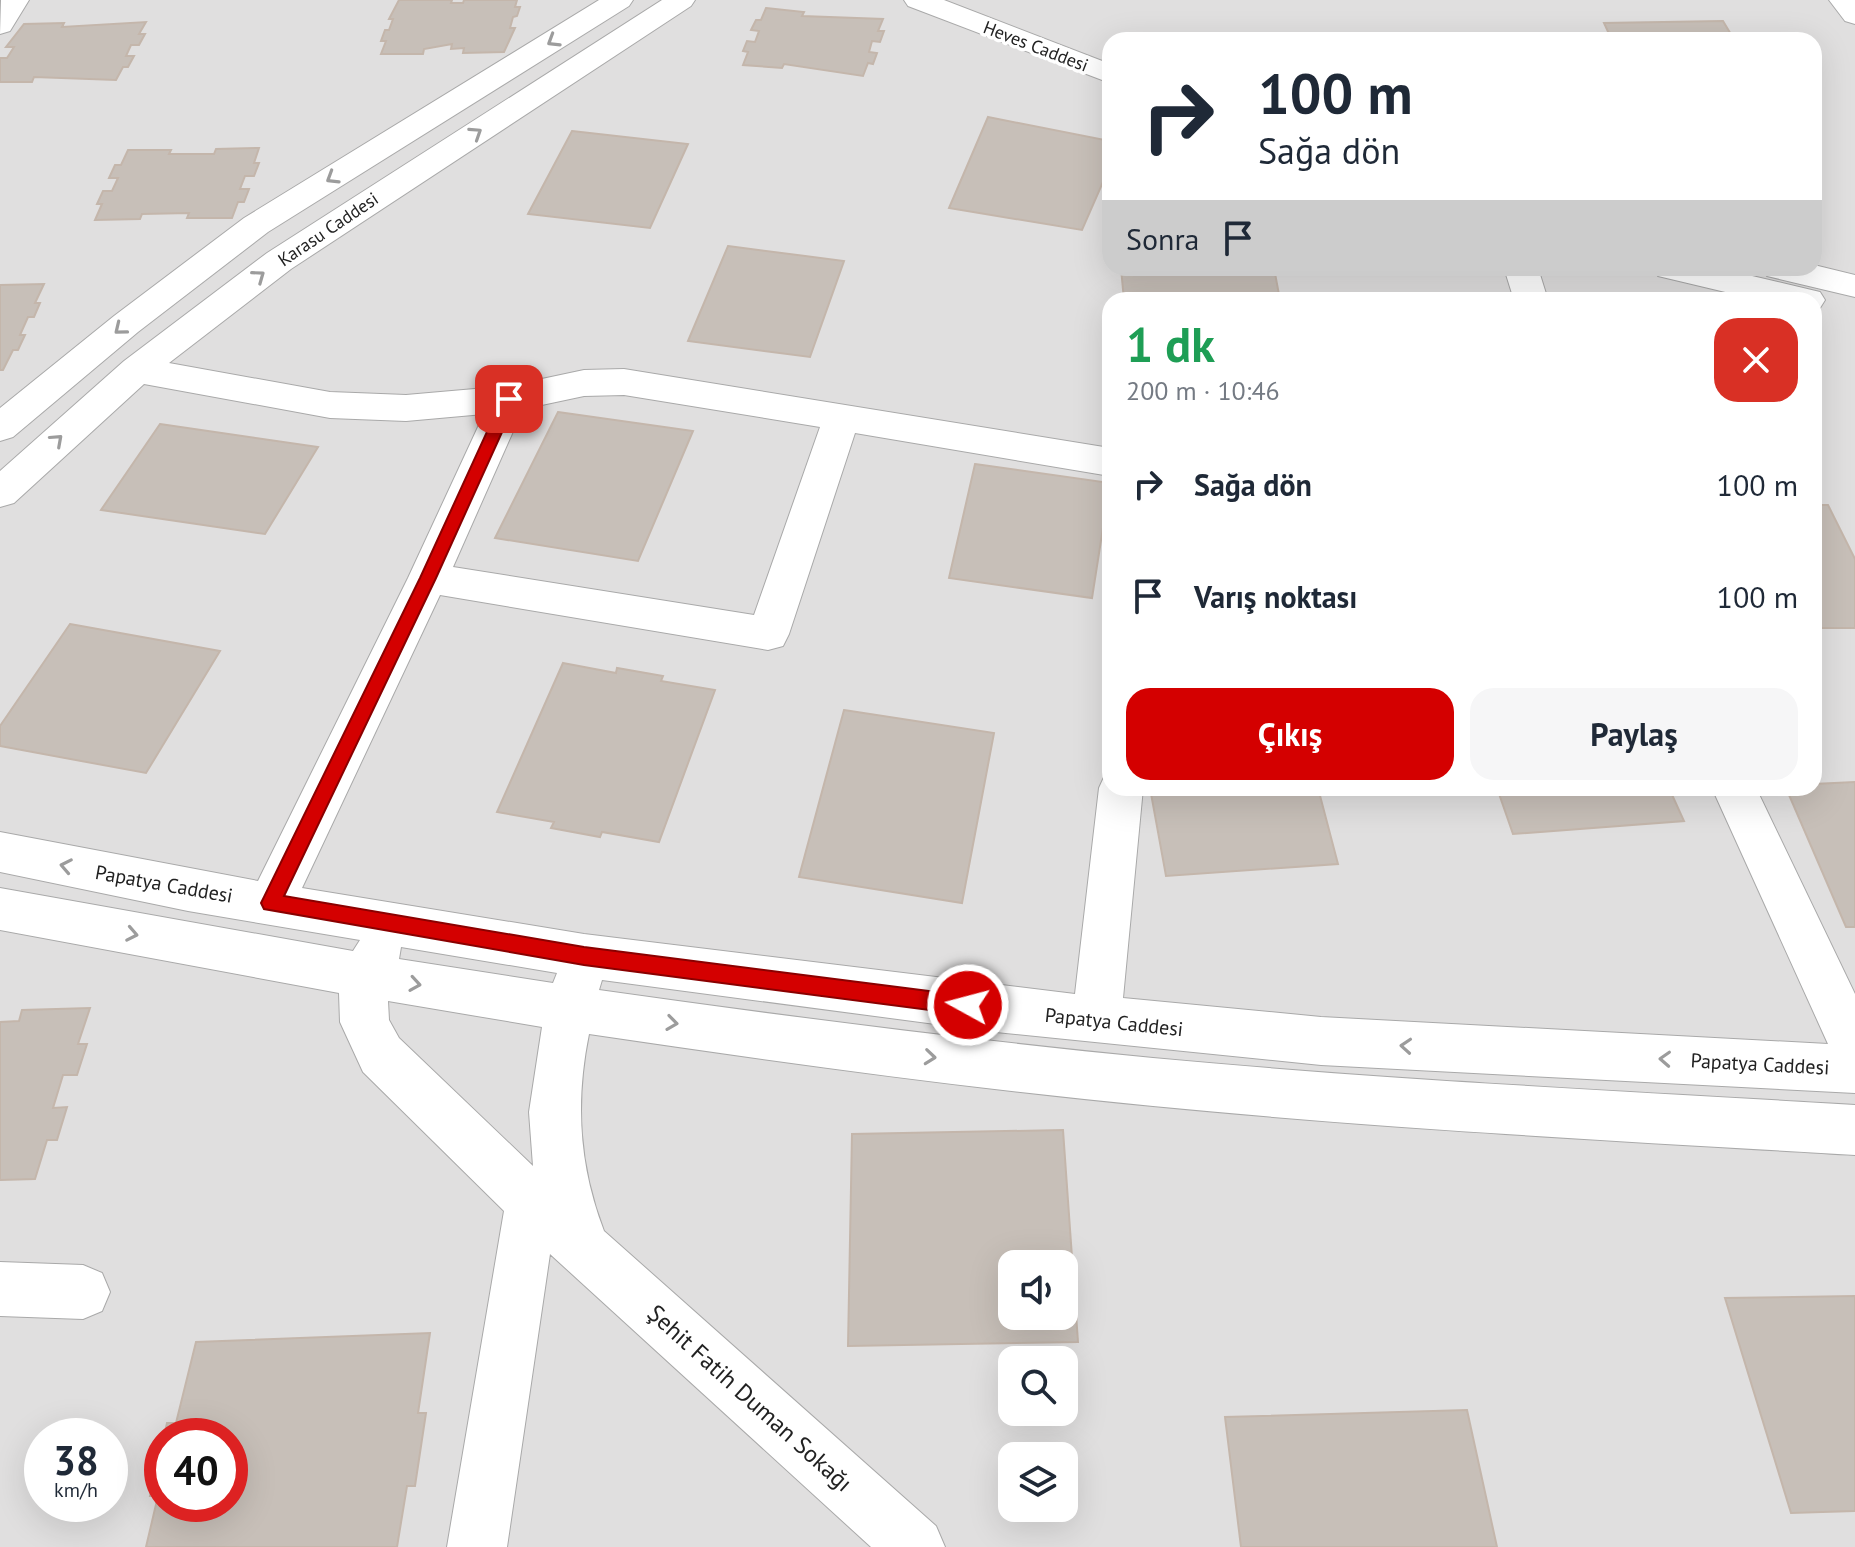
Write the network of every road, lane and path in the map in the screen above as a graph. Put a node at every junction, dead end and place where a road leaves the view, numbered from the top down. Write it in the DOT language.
graph roads {
  1 [pos="15,0"];
  2 [pos="619,0"];
  3 [pos="681,0"];
  4 [pos="918,0"];
  5 [pos="965,0"];
  6 [pos="1843,0"];
  7 [pos="1855,15"];
  8 [pos="0,25"];
  9 [pos="1102,52"];
  10 [pos="1102,71"];
  11 [pos="1704,276"];
  12 [pos="1813,276"];
  13 [pos="1855,286"];
  14 [pos="1774,292"];
  15 [pos="1822,303"];
  16 [pos="1855,311"];
  17 [pos="137,370"];
  18 [pos="509,399"];
  19 [pos="842,416"];
  20 [pos="0,428"];
  21 [pos="1102,461"];
  22 [pos="0,493"];
  23 [pos="428,578"];
  24 [pos="1120,796"];
  25 [pos="1738,796"];
  26 [pos="0,852"];
  27 [pos="271,903"];
  28 [pos="0,909"];
  29 [pos="395,924"];
  30 [pos="584,956"];
  31 [pos="365,976"];
  32 [pos="570,1008"];
  33 [pos="1097,1020"];
  34 [pos="1855,1047"];
  35 [pos="1855,1069"];
  36 [pos="1855,1130"];
  37 [pos="532,1202"];
  38 [pos="585,1249"];
  39 [pos="0,1289"];
  40 [pos="83,1292"];
  41 [pos="477,1547"];
  42 [pos="915,1547"];
  1 -- 8 [label="street"];
  2 -- 20 [label="street, Karasu Caddesi, one-way"];
  17 -- 3 [label="street, Karasu Caddesi, one-way"];
  4 -- 10 [label="street, Heves Caddesi"];
  5 -- 9 [label="street, Heves Caddesi"];
  6 -- 7 [label="street"];
  11 -- 14 [label="street"];
  12 -- 13 [label="street"];
  15 -- 16 [label="street"];
  17 -- 18 [label="street"];
  22 -- 17 [label="street, Karasu Caddesi, one-way"];
  18 -- 19 [label="street"];
  18 -- 23 [label="street"];
  19 -- 21 [label="street"];
  19 -- 23 [label="street"];
  23 -- 27 [label="street"];
  24 -- 33 [label="street"];
  25 -- 34 [label="street"];
  27 -- 26 [label="street, Papatya Caddesi, one-way"];
  27 -- 29 [label="street, Papatya Caddesi"];
  28 -- 31 [label="street, one-way"];
  29 -- 30 [label="street, Papatya Caddesi"];
  29 -- 31 [label="street"];
  30 -- 32 [label="street"];
  30 -- 33 [label="street, Papatya Caddesi"];
  31 -- 32 [label="street, one-way"];
  31 -- 37 [label="street, Şehit Fatih Duman Sokağı"];
  32 -- 36 [label="street, one-way"];
  32 -- 38 [label="street"];
  35 -- 33 [label="street, Papatya Caddesi, one-way"];
  37 -- 38 [label="street, Şehit Fatih Duman Sokağı"];
  37 -- 41 [label="street"];
  38 -- 42 [label="street, Şehit Fatih Duman Sokağı"];
  39 -- 40 [label="street"];
}
